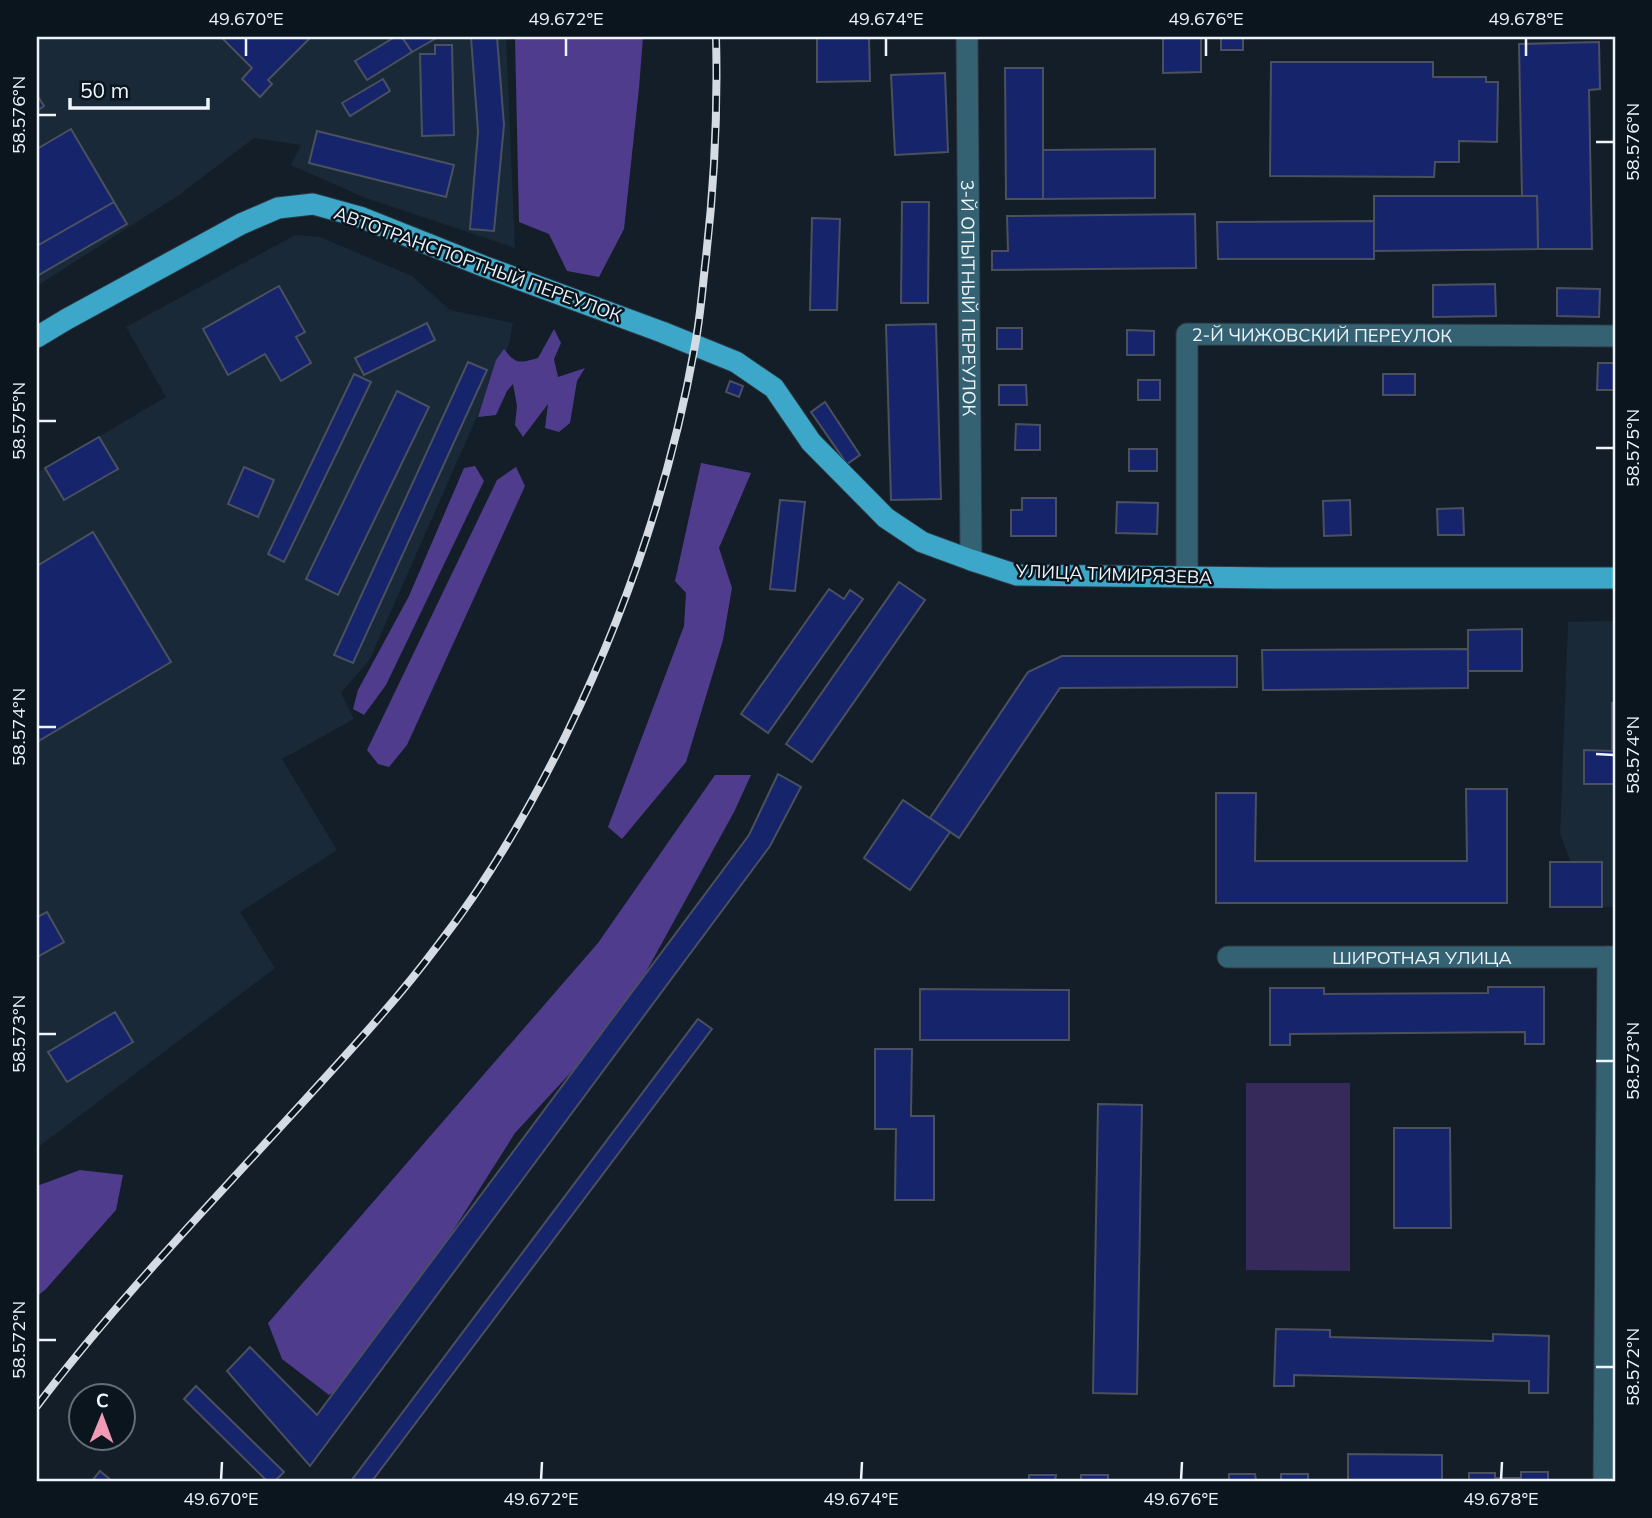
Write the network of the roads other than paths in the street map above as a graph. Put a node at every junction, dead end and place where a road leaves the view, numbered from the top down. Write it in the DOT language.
graph roads {
  1 [pos="967,37"];
  2 [pos="1615,336"];
  3 [pos="37,337"];
  4 [pos="695,345"];
  5 [pos="971,560"];
  6 [pos="1187,577"];
  7 [pos="1615,578"];
  8 [pos="1228,957"];
  9 [pos="1612,957"];
  10 [pos="1604,1481"];
  1 -- 5 [label="street, 3-Й ОПЫТНЫЙ ПЕРЕУЛОК"];
  2 -- 6 [label="street, 2-Й ЧИЖОВСКИЙ ПЕРЕУЛОК"];
  3 -- 4 [label="main road, АВТОТРАНСПОРТНЫЙ ПЕРЕУЛОК"];
  4 -- 5 [label="main road, УЛИЦА ТИМИРЯЗЕВА"];
  5 -- 6 [label="main road, УЛИЦА ТИМИРЯЗЕВА"];
  6 -- 7 [label="main road, УЛИЦА ТИМИРЯЗЕВА"];
  8 -- 9 [label="street, ШИРОТНАЯ УЛИЦА"];
  9 -- 10 [label="street"];
}
